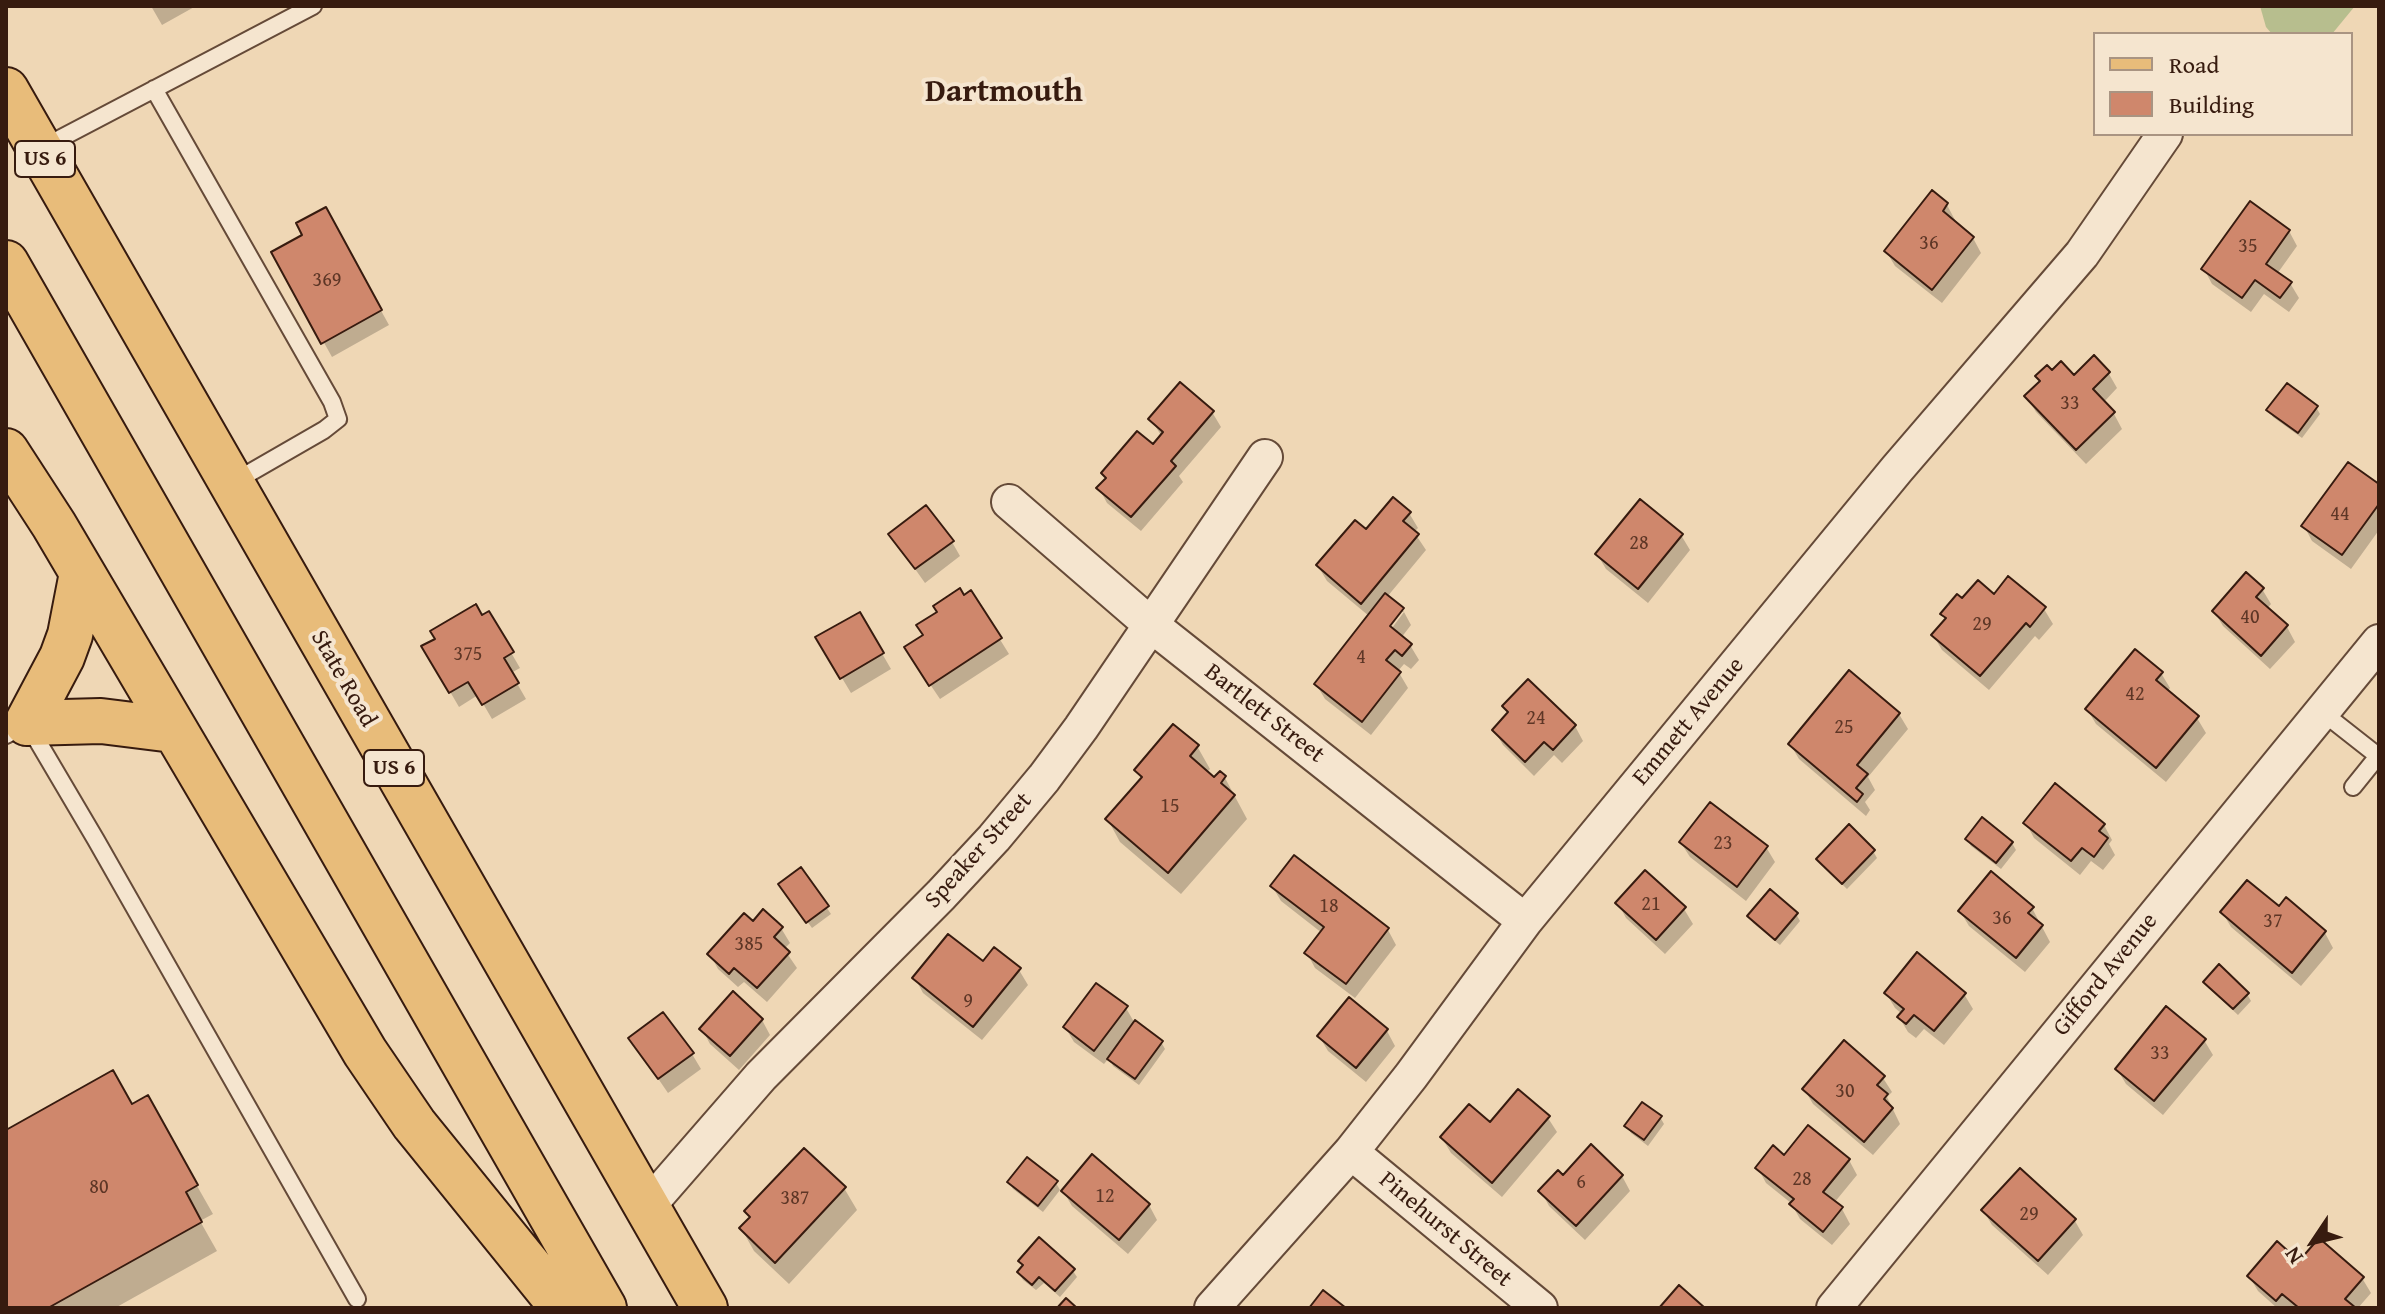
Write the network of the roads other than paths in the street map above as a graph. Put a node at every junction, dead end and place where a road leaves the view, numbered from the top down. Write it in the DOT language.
graph roads {
  1 [pos="313,6"];
  2 [pos="154,89"];
  3 [pos="6,90"];
  4 [pos="2164,136"];
  5 [pos="39,150"];
  6 [pos="6,263"];
  7 [pos="6,451"];
  8 [pos="1265,457"];
  9 [pos="230,484"];
  10 [pos="1009,502"];
  11 [pos="82,573"];
  12 [pos="1150,624"];
  13 [pos="2379,642"];
  14 [pos="2322,712"];
  15 [pos="16,729"];
  16 [pos="173,730"];
  17 [pos="2353,787"];
  18 [pos="1525,921"];
  19 [pos="1351,1152"];
  20 [pos="647,1207"];
  21 [pos="357,1299"];
  22 [pos="563,1308"];
  23 [pos="604,1308"];
  24 [pos="705,1308"];
  25 [pos="1212,1308"];
  26 [pos="1540,1308"];
  27 [pos="1834,1308"];
  1 -- 2 [label="lane"];
  2 -- 5 [label="lane"];
  2 -- 9 [label="lane"];
  3 -- 5 [label="main road, State Road / US 6"];
  4 -- 18 [label="street, Emmett Avenue"];
  5 -- 9 [label="main road, State Road / US 6"];
  6 -- 23 [label="main road"];
  7 -- 11 [label="main road"];
  8 -- 12 [label="street, Speaker Street"];
  9 -- 20 [label="main road, State Road / US 6"];
  10 -- 12 [label="street, Bartlett Street"];
  11 -- 15 [label="main road"];
  11 -- 16 [label="main road"];
  12 -- 18 [label="street, Bartlett Street"];
  12 -- 20 [label="street, Speaker Street"];
  13 -- 14 [label="street, Gifford Avenue"];
  14 -- 17 [label="lane"];
  14 -- 27 [label="street, Gifford Avenue"];
  15 -- 16 [label="main road"];
  15 -- 21 [label="lane"];
  16 -- 22 [label="main road"];
  18 -- 19 [label="street, Emmett Avenue"];
  19 -- 25 [label="street, Emmett Avenue"];
  19 -- 26 [label="street, Pinehurst Street"];
  20 -- 24 [label="main road, State Road / US 6"];
}
